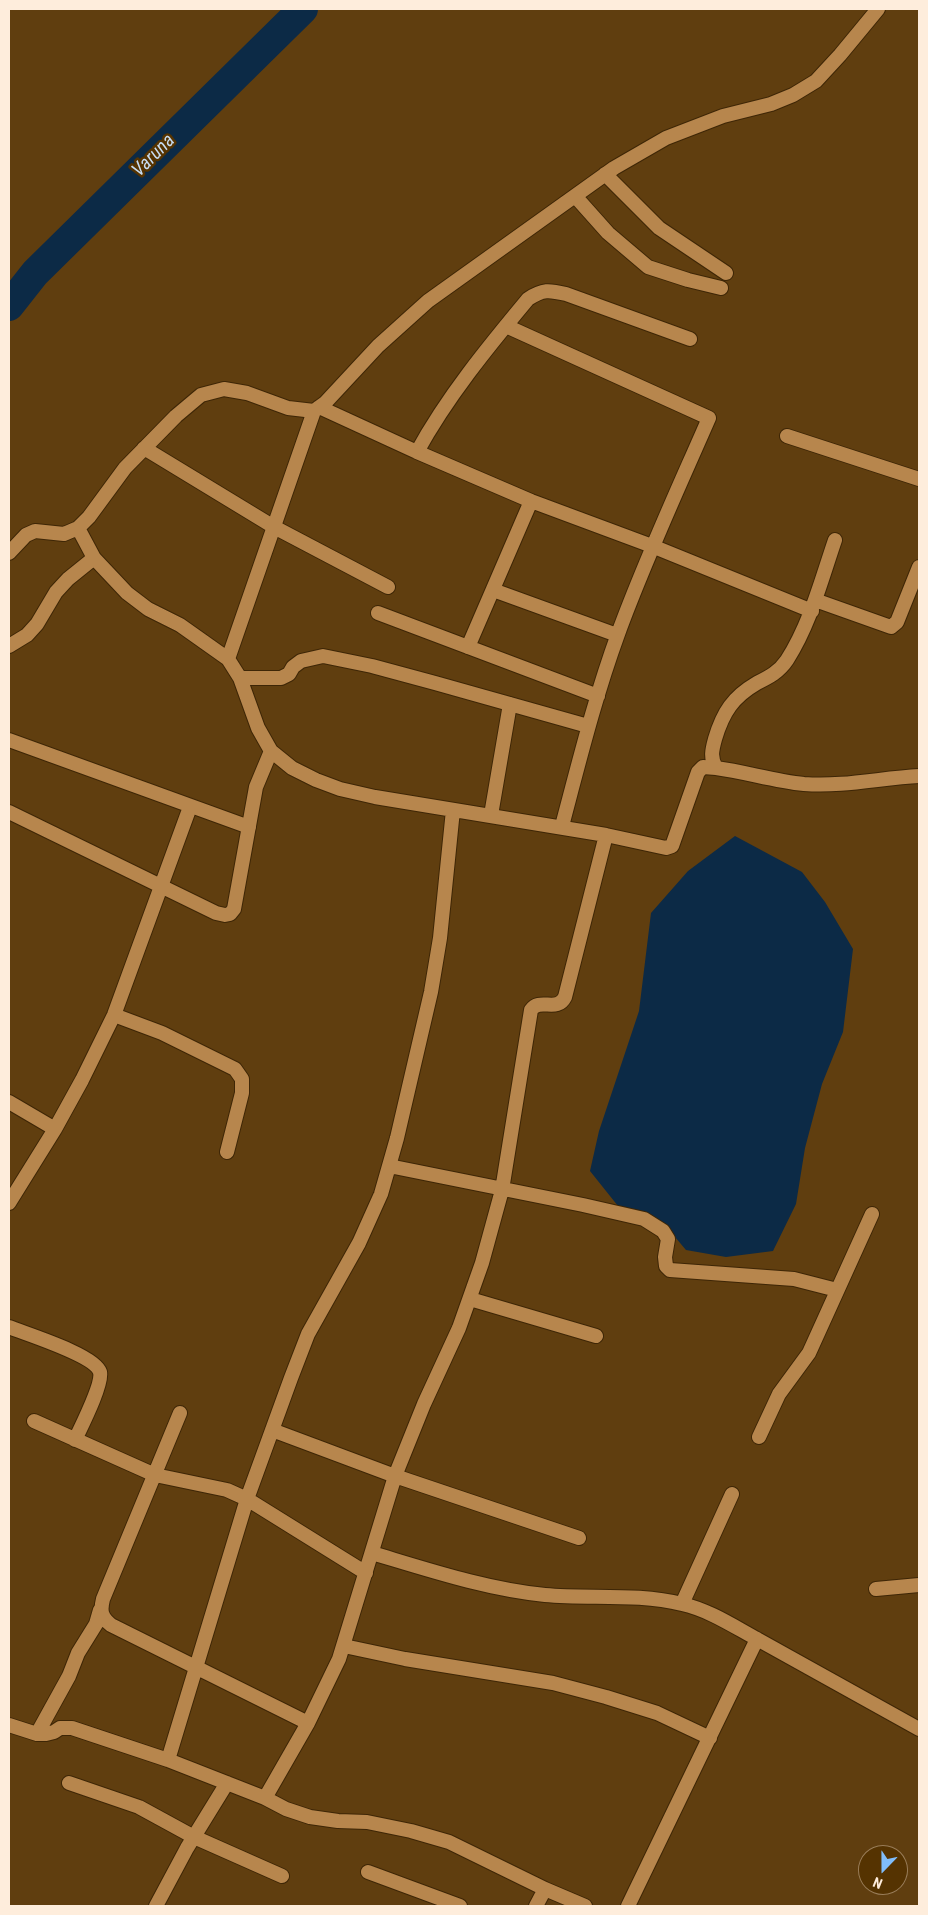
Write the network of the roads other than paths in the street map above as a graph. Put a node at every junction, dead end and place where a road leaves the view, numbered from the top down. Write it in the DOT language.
graph roads {
  1 [pos="878,9"];
  2 [pos="605,174"];
  3 [pos="575,196"];
  4 [pos="726,273"];
  5 [pos="721,288"];
  6 [pos="506,326"];
  7 [pos="690,339"];
  8 [pos="316,409"];
  9 [pos="786,436"];
  10 [pos="144,448"];
  11 [pos="417,452"];
  12 [pos="919,479"];
  13 [pos="531,501"];
  14 [pos="274,527"];
  15 [pos="78,528"];
  16 [pos="835,540"];
  17 [pos="652,546"];
  18 [pos="9,553"];
  19 [pos="94,558"];
  20 [pos="919,567"];
  21 [pos="388,587"];
  22 [pos="493,590"];
  23 [pos="813,606"];
  24 [pos="378,613"];
  25 [pos="618,635"];
  26 [pos="9,646"];
  27 [pos="468,647"];
  28 [pos="228,659"];
  29 [pos="240,678"];
  30 [pos="598,696"];
  31 [pos="510,704"];
  32 [pos="588,726"];
  33 [pos="9,740"];
  34 [pos="272,751"];
  35 [pos="716,768"];
  36 [pos="919,776"];
  37 [pos="190,807"];
  38 [pos="453,810"];
  39 [pos="9,812"];
  40 [pos="491,815"];
  41 [pos="562,826"];
  42 [pos="249,827"];
  43 [pos="606,835"];
  44 [pos="160,886"];
  45 [pos="114,1015"];
  46 [pos="9,1102"];
  47 [pos="55,1128"];
  48 [pos="227,1152"];
  49 [pos="389,1166"];
  50 [pos="502,1190"];
  51 [pos="11,1197"];
  52 [pos="872,1214"];
  53 [pos="837,1290"];
  54 [pos="470,1298"];
  55 [pos="9,1327"];
  56 [pos="596,1336"];
  57 [pos="180,1413"];
  58 [pos="34,1422"];
  59 [pos="272,1430"];
  60 [pos="758,1437"];
  61 [pos="75,1440"];
  62 [pos="155,1475"];
  63 [pos="395,1476"];
  64 [pos="732,1494"];
  65 [pos="247,1498"];
  66 [pos="579,1538"];
  67 [pos="372,1553"];
  68 [pos="366,1573"];
  69 [pos="919,1585"];
  70 [pos="876,1589"];
  71 [pos="682,1604"];
  72 [pos="100,1610"];
  73 [pos="757,1639"];
  74 [pos="344,1646"];
  75 [pos="196,1668"];
  76 [pos="308,1723"];
  77 [pos="9,1725"];
  78 [pos="919,1729"];
  79 [pos="37,1734"];
  80 [pos="710,1738"];
  81 [pos="168,1760"];
  82 [pos="69,1783"];
  83 [pos="227,1783"];
  84 [pos="265,1798"];
  85 [pos="194,1837"];
  86 [pos="368,1872"];
  87 [pos="282,1876"];
  88 [pos="545,1888"];
  89 [pos="156,1906"];
  90 [pos="460,1906"];
  91 [pos="536,1906"];
  92 [pos="586,1906"];
  93 [pos="628,1906"];
  1 -- 2 [label="street"];
  2 -- 3 [label="street"];
  2 -- 4 [label="street"];
  3 -- 5 [label="street"];
  3 -- 8 [label="street"];
  6 -- 7 [label="street"];
  6 -- 11 [label="street"];
  6 -- 17 [label="street"];
  8 -- 10 [label="street"];
  8 -- 11 [label="street"];
  8 -- 14 [label="street"];
  9 -- 12 [label="street"];
  10 -- 14 [label="street"];
  10 -- 15 [label="street"];
  11 -- 13 [label="street"];
  13 -- 17 [label="street"];
  13 -- 22 [label="street"];
  14 -- 21 [label="street"];
  14 -- 28 [label="street"];
  15 -- 18 [label="street"];
  15 -- 19 [label="street"];
  16 -- 23 [label="street"];
  17 -- 23 [label="street"];
  17 -- 25 [label="street"];
  19 -- 26 [label="street"];
  19 -- 28 [label="street"];
  20 -- 23 [label="street"];
  22 -- 25 [label="street"];
  22 -- 27 [label="street"];
  23 -- 35 [label="street"];
  24 -- 27 [label="street"];
  25 -- 30 [label="street"];
  27 -- 30 [label="street"];
  28 -- 29 [label="street"];
  29 -- 31 [label="street"];
  29 -- 34 [label="street"];
  30 -- 32 [label="street"];
  31 -- 32 [label="street"];
  31 -- 40 [label="street"];
  32 -- 41 [label="street"];
  33 -- 37 [label="street"];
  34 -- 38 [label="street"];
  34 -- 42 [label="street"];
  35 -- 36 [label="street"];
  35 -- 43 [label="street"];
  37 -- 42 [label="street"];
  37 -- 44 [label="street"];
  38 -- 40 [label="street"];
  38 -- 49 [label="street"];
  39 -- 44 [label="street"];
  40 -- 41 [label="street"];
  41 -- 43 [label="street"];
  42 -- 44 [label="street"];
  43 -- 50 [label="street"];
  44 -- 45 [label="street"];
  45 -- 47 [label="street"];
  45 -- 48 [label="street"];
  46 -- 47 [label="street"];
  47 -- 51 [label="street"];
  49 -- 50 [label="street"];
  49 -- 59 [label="street"];
  50 -- 53 [label="street"];
  50 -- 54 [label="street"];
  52 -- 53 [label="street"];
  53 -- 60 [label="street"];
  54 -- 56 [label="street"];
  54 -- 63 [label="street"];
  55 -- 61 [label="street"];
  57 -- 62 [label="street"];
  58 -- 61 [label="street"];
  59 -- 63 [label="street"];
  59 -- 65 [label="street"];
  61 -- 62 [label="street"];
  62 -- 65 [label="street"];
  62 -- 72 [label="street"];
  63 -- 66 [label="street"];
  63 -- 67 [label="street"];
  64 -- 71 [label="street"];
  65 -- 68 [label="street"];
  65 -- 75 [label="street"];
  67 -- 68 [label="street"];
  67 -- 71 [label="street"];
  68 -- 74 [label="street"];
  69 -- 70 [label="street"];
  71 -- 73 [label="street"];
  72 -- 75 [label="street"];
  72 -- 79 [label="street"];
  73 -- 78 [label="street"];
  73 -- 80 [label="street"];
  74 -- 76 [label="street"];
  74 -- 80 [label="street"];
  75 -- 76 [label="street"];
  75 -- 81 [label="street"];
  76 -- 84 [label="street"];
  77 -- 79 [label="street"];
  79 -- 81 [label="street"];
  80 -- 93 [label="street"];
  81 -- 83 [label="street"];
  82 -- 85 [label="street"];
  83 -- 84 [label="street"];
  83 -- 85 [label="street"];
  84 -- 88 [label="street"];
  85 -- 87 [label="street"];
  85 -- 89 [label="street"];
  86 -- 90 [label="street"];
  88 -- 91 [label="street"];
  88 -- 92 [label="street"];
}
